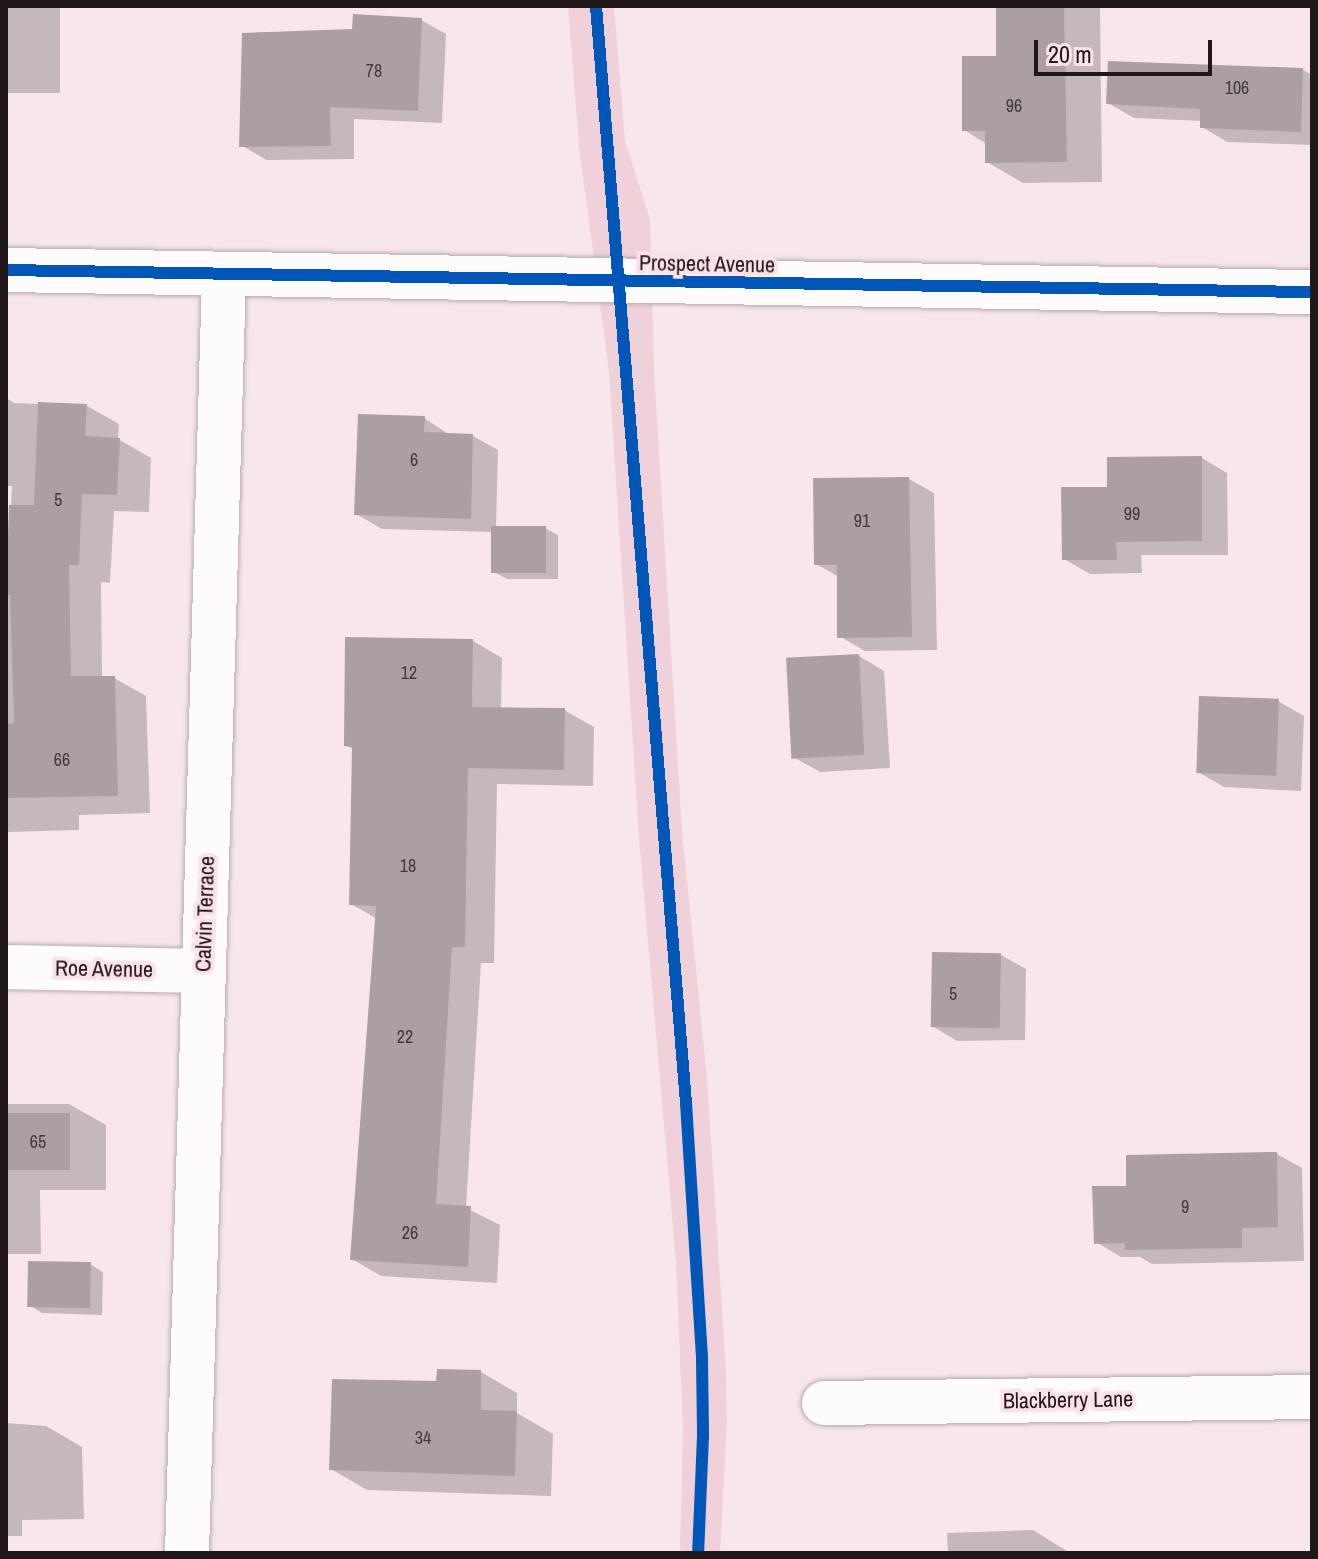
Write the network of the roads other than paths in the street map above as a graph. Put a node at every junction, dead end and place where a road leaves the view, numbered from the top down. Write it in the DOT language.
graph roads {
  1 [pos="6,270"];
  2 [pos="224,275"];
  3 [pos="1312,292"];
  4 [pos="6,967"];
  5 [pos="203,971"];
  6 [pos="1312,1397"];
  7 [pos="824,1403"];
  8 [pos="187,1553"];
  1 -- 2 [label="street, Prospect Avenue"];
  2 -- 3 [label="street, Prospect Avenue"];
  2 -- 5 [label="street, Calvin Terrace"];
  4 -- 5 [label="street, Roe Avenue"];
  5 -- 8 [label="street, Calvin Terrace"];
  6 -- 7 [label="street, Blackberry Lane"];
}
